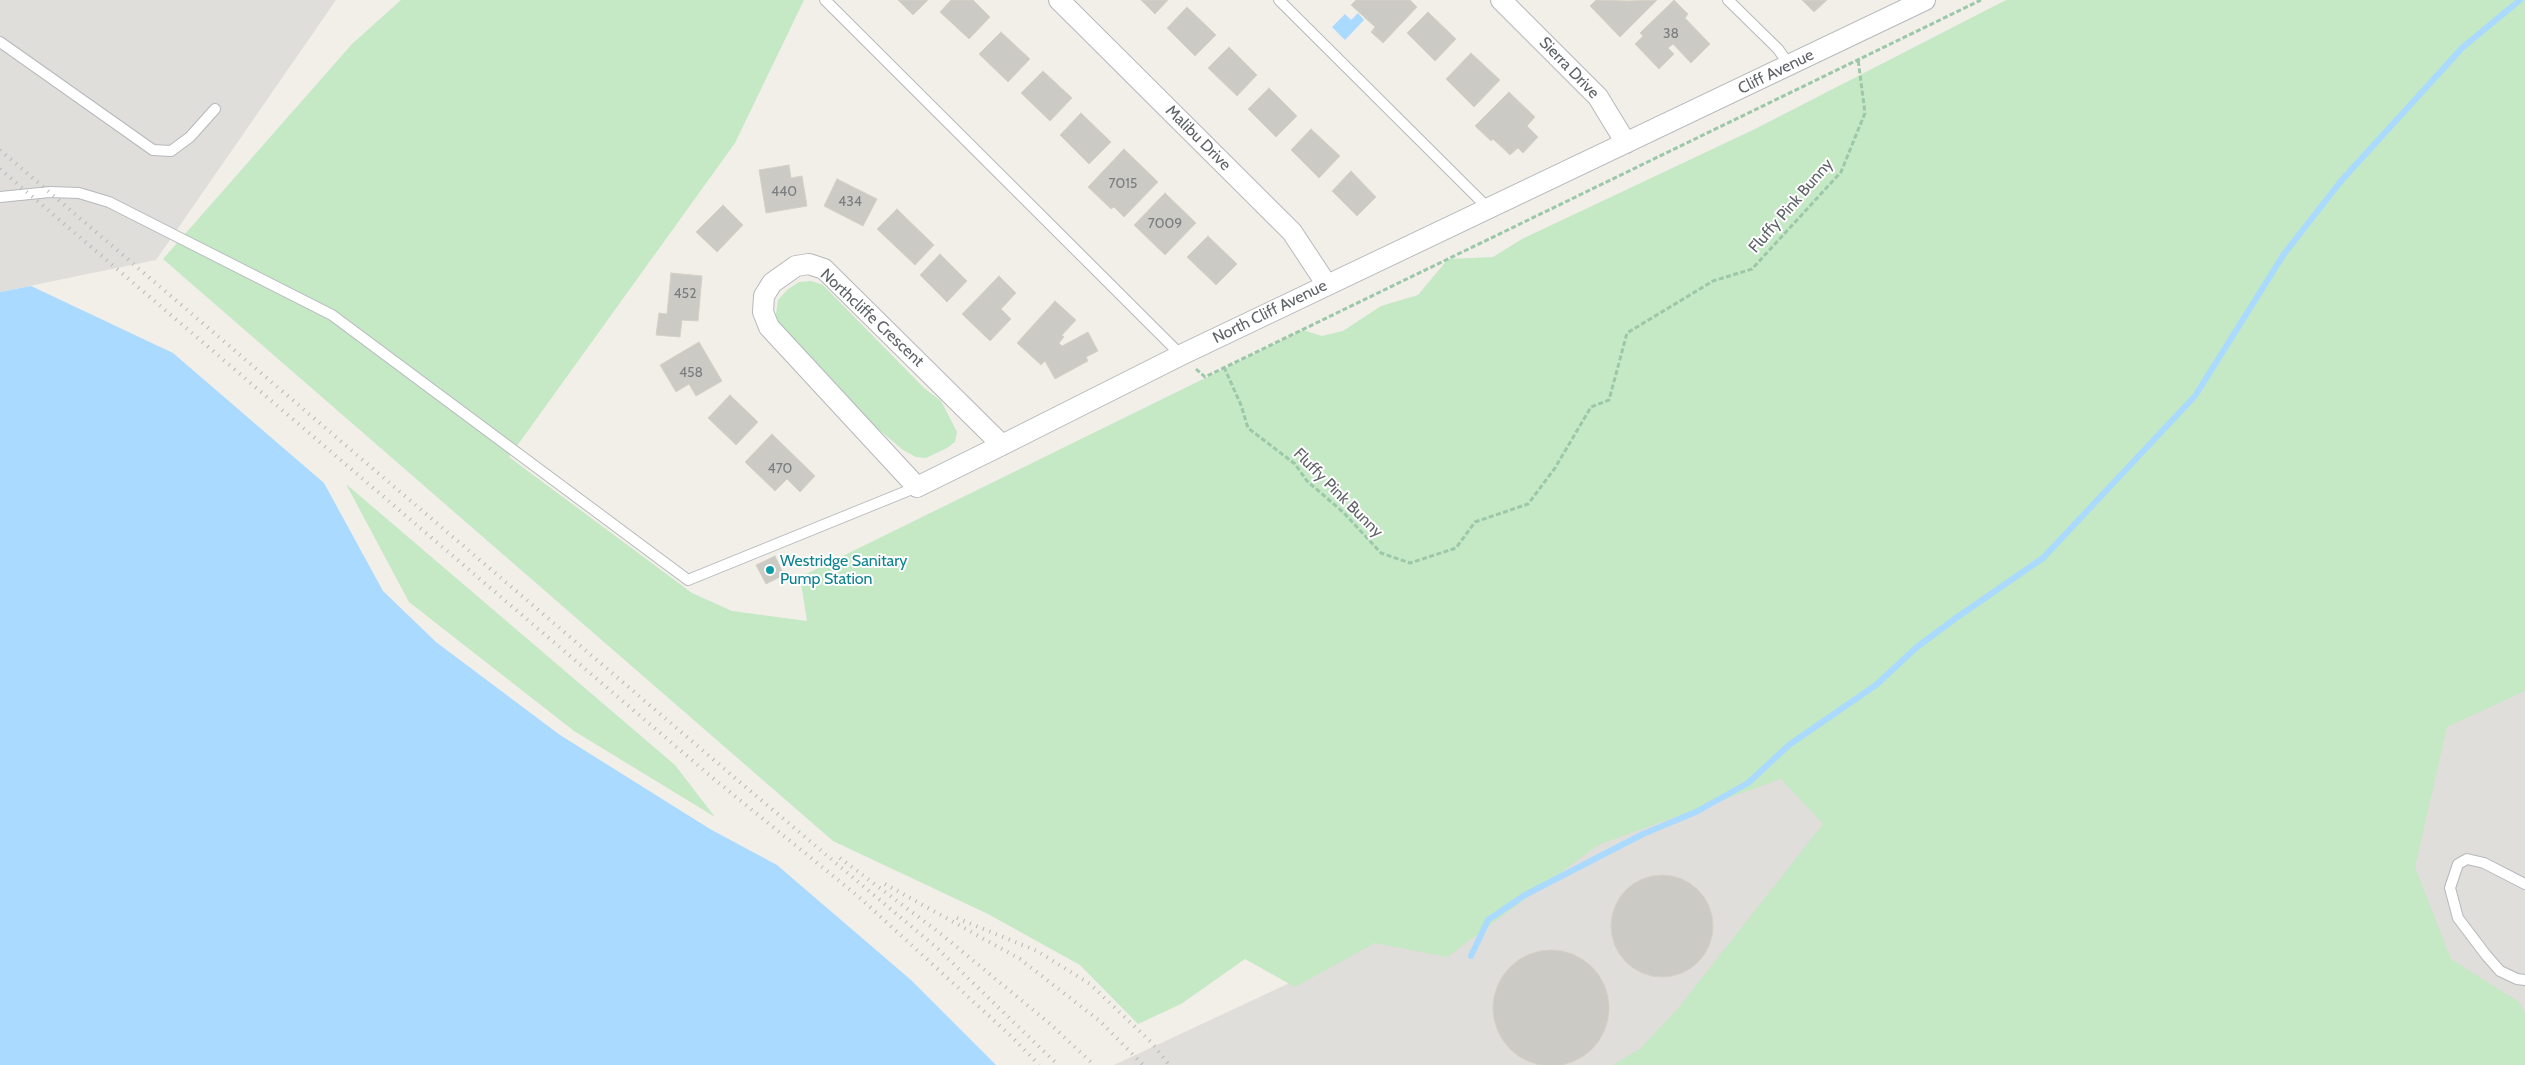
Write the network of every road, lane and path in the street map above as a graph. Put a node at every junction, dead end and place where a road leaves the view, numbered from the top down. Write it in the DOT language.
graph roads {
  1 [pos="824,0"];
  2 [pos="1059,0"];
  3 [pos="1279,0"];
  4 [pos="1501,0"];
  5 [pos="1728,0"];
  6 [pos="1925,0"];
  7 [pos="1981,0"];
  8 [pos="0,42"];
  9 [pos="1858,59"];
  10 [pos="1790,66"];
  11 [pos="215,109"];
  12 [pos="1626,143"];
  13 [pos="0,196"];
  14 [pos="1488,208"];
  15 [pos="1327,286"];
  16 [pos="1181,355"];
  17 [pos="1224,367"];
  18 [pos="1002,445"];
  19 [pos="917,487"];
  20 [pos="2525,884"];
  21 [pos="2525,980"];
  1 -- 16 [label="lane"];
  2 -- 15 [label="street, Malibu Drive"];
  3 -- 14 [label="lane"];
  4 -- 12 [label="street, Sierra Drive"];
  5 -- 10 [label="lane"];
  6 -- 10 [label="street, Cliff Avenue"];
  7 -- 9 [label="path"];
  8 -- 11 [label="lane"];
  9 -- 17 [label="path"];
  9 -- 17 [label="path, Fluffy Pink Bunny"];
  10 -- 12 [label="street, Cliff Avenue"];
  12 -- 14 [label="street, North Cliff Avenue"];
  13 -- 19 [label="lane"];
  14 -- 15 [label="street, North Cliff Avenue"];
  15 -- 16 [label="street, North Cliff Avenue"];
  16 -- 17 [label="path"];
  16 -- 18 [label="street, North Cliff Avenue"];
  18 -- 19 [label="street, North Cliff Avenue"];
  18 -- 19 [label="street, Northcliffe Crescent"];
  20 -- 21 [label="lane"];
}
